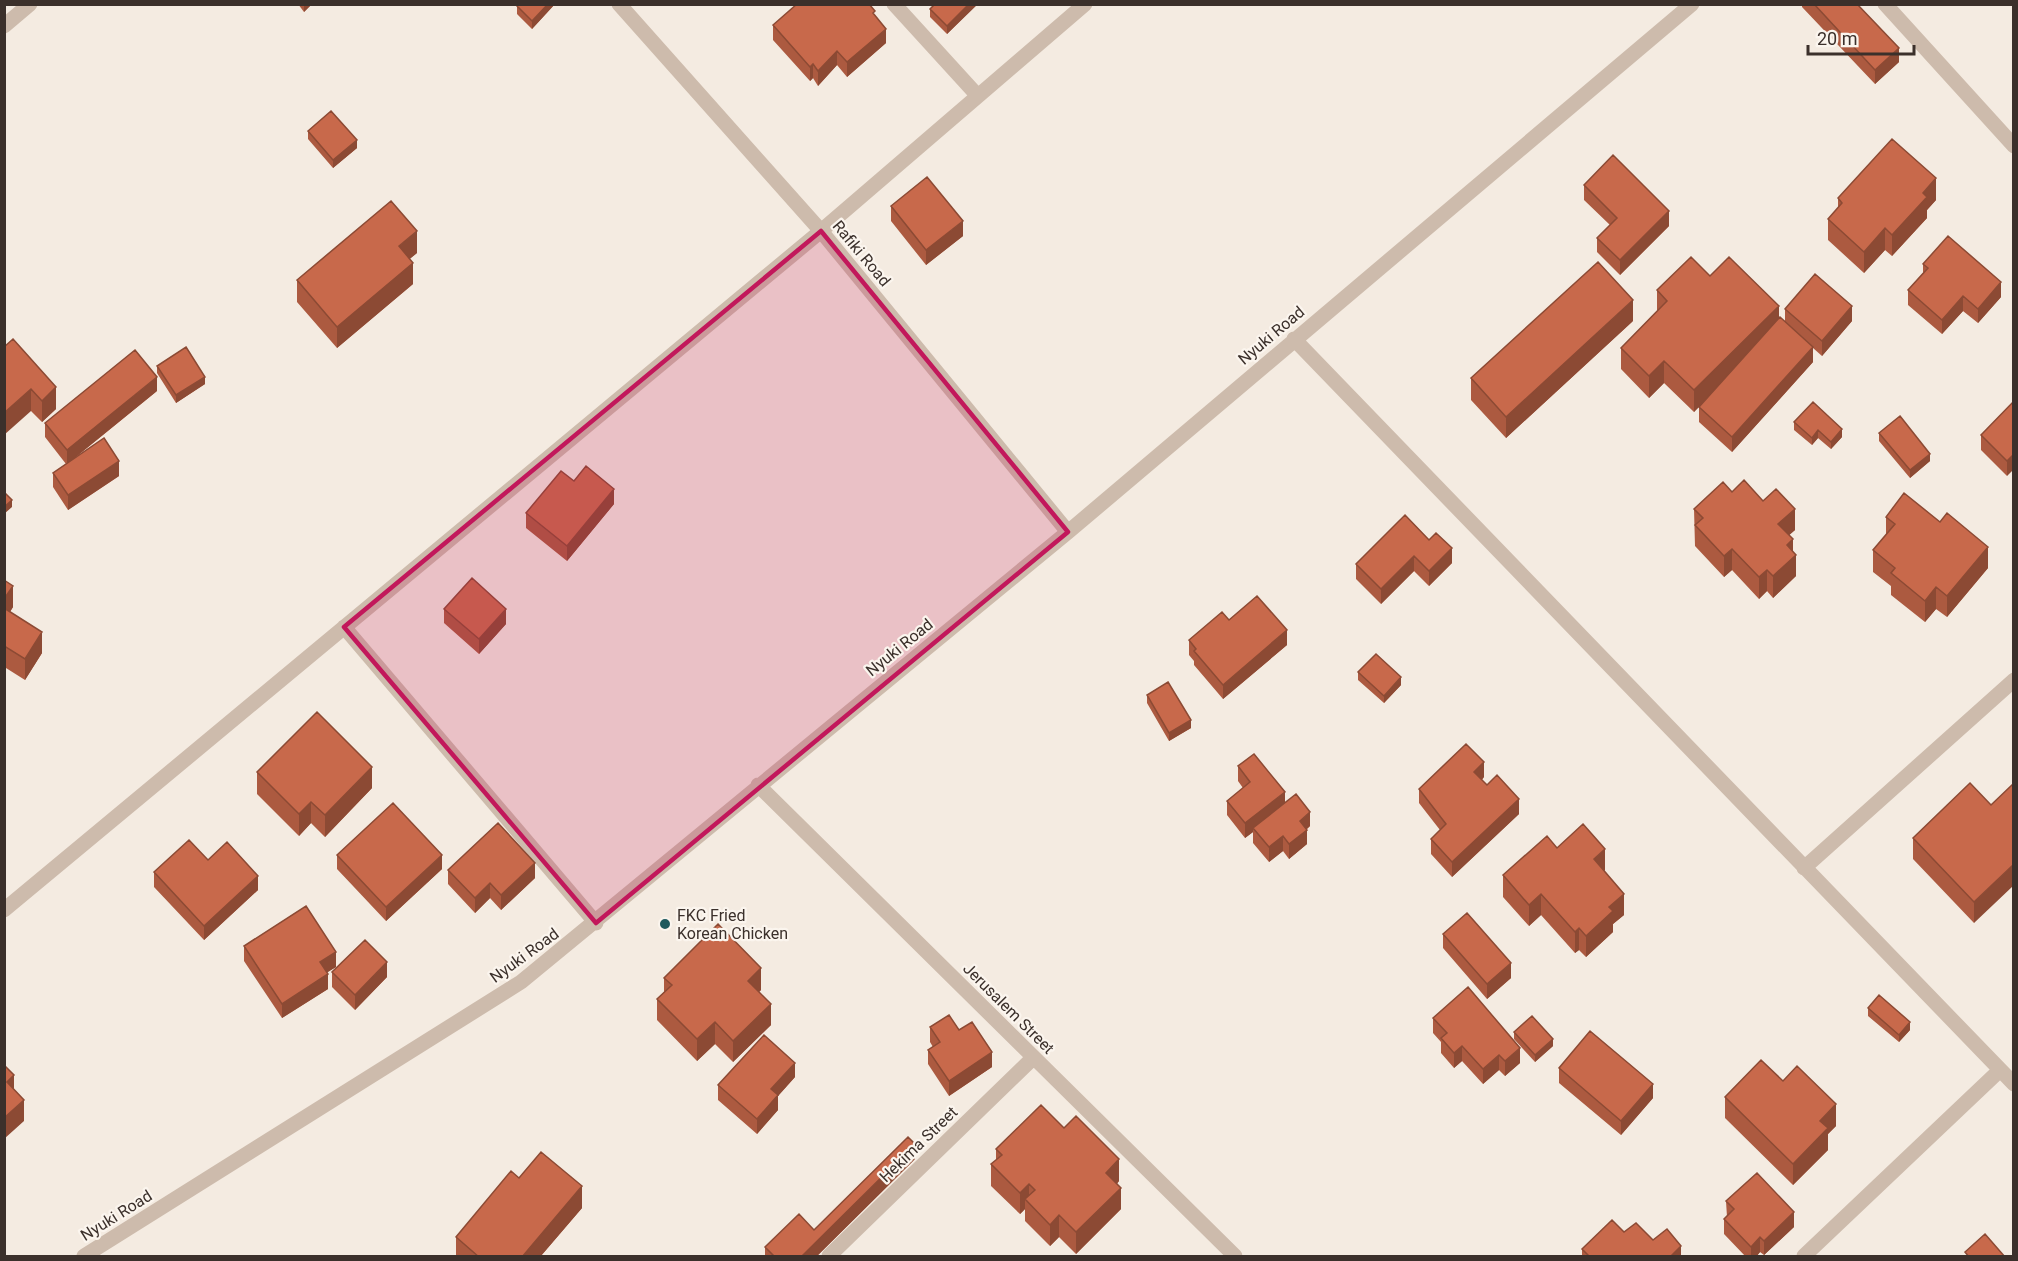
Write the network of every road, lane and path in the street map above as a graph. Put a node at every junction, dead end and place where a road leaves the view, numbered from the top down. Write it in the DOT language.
graph roads {
  1 [pos="30,4"];
  2 [pos="619,4"];
  3 [pos="894,4"];
  4 [pos="1085,4"];
  5 [pos="1692,4"];
  6 [pos="1885,4"];
  7 [pos="4,26"];
  8 [pos="977,95"];
  9 [pos="2013,146"];
  10 [pos="821,231"];
  11 [pos="1294,339"];
  12 [pos="1068,532"];
  13 [pos="344,627"];
  14 [pos="2013,680"];
  15 [pos="758,785"];
  16 [pos="1804,868"];
  17 [pos="4,909"];
  18 [pos="596,923"];
  19 [pos="1033,1058"];
  20 [pos="1999,1071"];
  21 [pos="2013,1084"];
  22 [pos="84,1257"];
  23 [pos="829,1257"];
  24 [pos="1234,1257"];
  25 [pos="1804,1257"];
  1 -- 7 [label="street"];
  2 -- 10 [label="street, Rafiki Road"];
  3 -- 8 [label="street"];
  4 -- 8 [label="street"];
  5 -- 11 [label="street, Nyuki Road"];
  6 -- 9 [label="street"];
  8 -- 10 [label="street"];
  10 -- 12 [label="street, Rafiki Road"];
  10 -- 13 [label="street"];
  11 -- 12 [label="street, Nyuki Road"];
  11 -- 16 [label="street"];
  12 -- 15 [label="street, Nyuki Road"];
  13 -- 17 [label="street"];
  13 -- 18 [label="street"];
  14 -- 16 [label="street"];
  15 -- 18 [label="street, Nyuki Road"];
  15 -- 19 [label="street, Jerusalem Street"];
  16 -- 20 [label="street"];
  18 -- 22 [label="street, Nyuki Road"];
  19 -- 23 [label="street, Hekima Street"];
  19 -- 24 [label="street, Jerusalem Street"];
  20 -- 21 [label="street"];
  20 -- 25 [label="street"];
}
